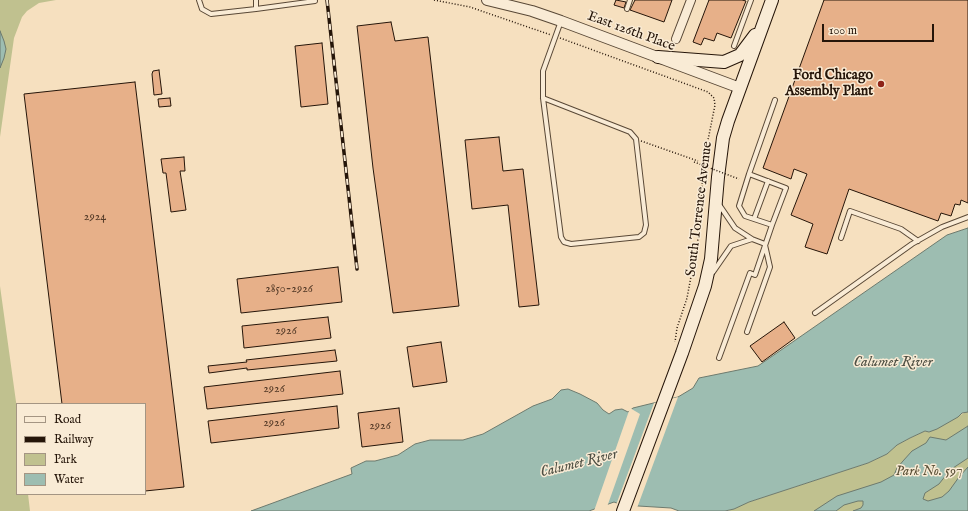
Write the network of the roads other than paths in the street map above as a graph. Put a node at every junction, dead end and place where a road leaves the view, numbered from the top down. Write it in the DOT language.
graph roads {
  1 [pos="199,0"];
  2 [pos="256,0"];
  3 [pos="487,0"];
  4 [pos="630,0"];
  5 [pos="691,0"];
  6 [pos="751,0"];
  7 [pos="772,0"];
  8 [pos="315,1"];
  9 [pos="256,9"];
  10 [pos="627,9"];
  11 [pos="561,21"];
  12 [pos="762,26"];
  13 [pos="676,39"];
  14 [pos="734,46"];
  15 [pos="658,57"];
  16 [pos="740,88"];
  17 [pos="543,98"];
  18 [pos="775,100"];
  19 [pos="749,174"];
  20 [pos="768,181"];
  21 [pos="716,200"];
  22 [pos="968,217"];
  23 [pos="754,219"];
  24 [pos="772,225"];
  25 [pos="840,238"];
  26 [pos="752,240"];
  27 [pos="918,241"];
  28 [pos="765,244"];
  29 [pos="707,278"];
  30 [pos="815,313"];
  31 [pos="747,332"];
  32 [pos="719,358"];
  33 [pos="624,511"];
  1 -- 9 [label="lane"];
  2 -- 9 [label="lane"];
  3 -- 11 [label="street, East 126th Place"];
  4 -- 10 [label="lane"];
  5 -- 13 [label="street"];
  6 -- 14 [label="lane"];
  7 -- 12 [label="main road, South Torrence Avenue"];
  8 -- 9 [label="lane"];
  11 -- 15 [label="street, East 126th Place"];
  11 -- 17 [label="lane"];
  12 -- 15 [label="main road"];
  12 -- 16 [label="main road, South Torrence Avenue"];
  15 -- 16 [label="street, East 126th Place"];
  16 -- 21 [label="main road, South Torrence Avenue"];
  17 -- 17 [label="lane"];
  18 -- 19 [label="lane"];
  19 -- 20 [label="lane"];
  19 -- 23 [label="lane"];
  20 -- 23 [label="lane"];
  20 -- 24 [label="lane"];
  21 -- 26 [label="lane"];
  21 -- 29 [label="main road, South Torrence Avenue"];
  22 -- 27 [label="lane"];
  23 -- 24 [label="lane"];
  24 -- 28 [label="lane"];
  25 -- 27 [label="lane"];
  26 -- 28 [label="lane"];
  26 -- 29 [label="lane"];
  27 -- 30 [label="lane"];
  28 -- 31 [label="lane"];
  28 -- 32 [label="lane"];
  29 -- 33 [label="main road, South Torrence Avenue"];
}
